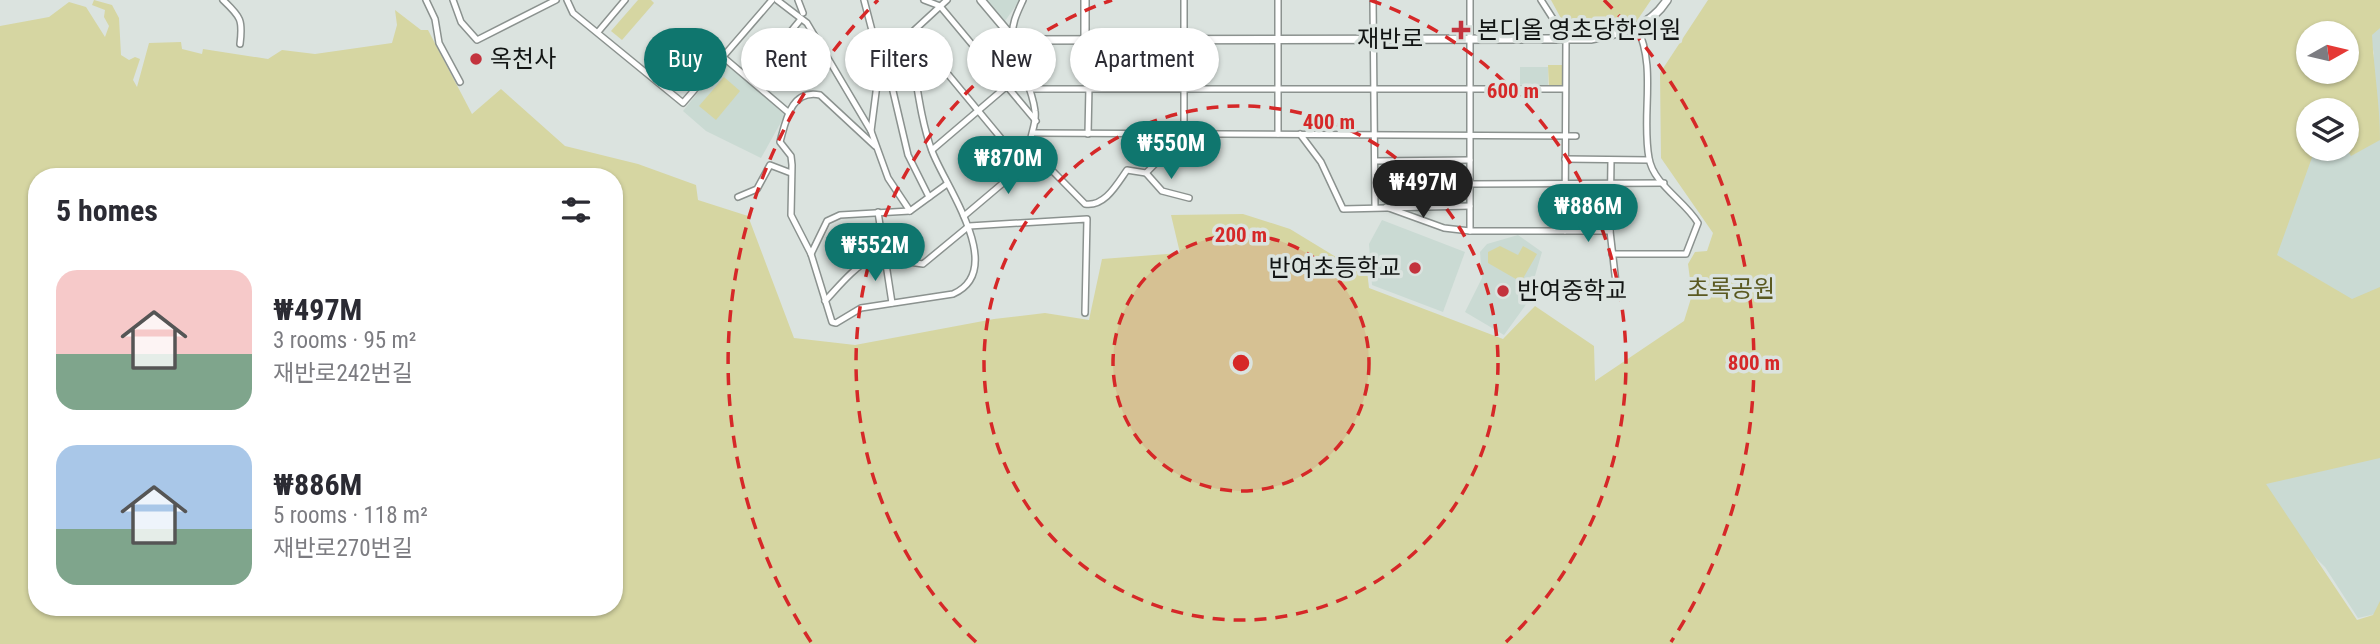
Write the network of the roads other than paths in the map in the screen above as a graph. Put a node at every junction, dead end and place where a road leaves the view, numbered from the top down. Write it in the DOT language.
graph roads {
  1 [pos="223,0"];
  2 [pos="426,0"];
  3 [pos="464,0"];
  4 [pos="556,0"];
  5 [pos="567,0"];
  6 [pos="625,0"];
  7 [pos="775,0"];
  8 [pos="798,0"];
  9 [pos="864,0"];
  10 [pos="924,0"];
  11 [pos="947,0"];
  12 [pos="981,0"];
  13 [pos="1023,0"];
  14 [pos="1085,0"];
  15 [pos="1184,0"];
  16 [pos="1278,0"];
  17 [pos="1373,0"];
  18 [pos="1470,0"];
  19 [pos="1541,0"];
  20 [pos="1667,0"];
  21 [pos="455,2"];
  22 [pos="940,6"];
  23 [pos="802,16"];
  24 [pos="1637,27"];
  25 [pos="792,28"];
  26 [pos="873,28"];
  27 [pos="917,28"];
  28 [pos="1005,28"];
  29 [pos="1013,28"];
  30 [pos="1086,28"];
  31 [pos="1184,28"];
  32 [pos="598,32"];
  33 [pos="967,38"];
  34 [pos="1219,38"];
  35 [pos="1277,38"];
  36 [pos="1373,39"];
  37 [pos="1470,39"];
  38 [pos="1566,39"];
  39 [pos="240,44"];
  40 [pos="727,53"];
  41 [pos="727,60"];
  42 [pos="644,70"];
  43 [pos="741,72"];
  44 [pos="460,82"];
  45 [pos="953,82"];
  46 [pos="1219,88"];
  47 [pos="1278,88"];
  48 [pos="1374,89"];
  49 [pos="1470,89"];
  50 [pos="1566,89"];
  51 [pos="669,91"];
  52 [pos="693,91"];
  53 [pos="764,91"];
  54 [pos="877,91"];
  55 [pos="891,91"];
  56 [pos="921,91"];
  57 [pos="1001,91"];
  58 [pos="1011,91"];
  59 [pos="1031,91"];
  60 [pos="1089,91"];
  61 [pos="1184,91"];
  62 [pos="978,111"];
  63 [pos="789,113"];
  64 [pos="1036,121"];
  65 [pos="871,131"];
  66 [pos="1033,133"];
  67 [pos="1088,134"];
  68 [pos="1184,134"];
  69 [pos="1278,134"];
  70 [pos="1300,134"];
  71 [pos="1374,136"];
  72 [pos="1565,136"];
  73 [pos="1576,136"];
  74 [pos="1470,137"];
  75 [pos="875,146"];
  76 [pos="932,150"];
  77 [pos="1035,156"];
  78 [pos="791,159"];
  79 [pos="1565,159"];
  80 [pos="1470,160"];
  81 [pos="1611,160"];
  82 [pos="1649,160"];
  83 [pos="1375,161"];
  84 [pos="1024,166"];
  85 [pos="780,168"];
  86 [pos="791,173"];
  87 [pos="1146,173"];
  88 [pos="1664,183"];
  89 [pos="947,184"];
  90 [pos="1470,184"];
  91 [pos="1565,184"];
  92 [pos="1611,184"];
  93 [pos="738,197"];
  94 [pos="929,197"];
  95 [pos="1189,198"];
  96 [pos="1470,206"];
  97 [pos="1375,207"];
  98 [pos="1386,207"];
  99 [pos="910,211"];
  100 [pos="878,212"];
  101 [pos="964,216"];
  102 [pos="969,226"];
  103 [pos="1470,231"];
  104 [pos="1565,231"];
  105 [pos="1610,231"];
  106 [pos="811,254"];
  107 [pos="1612,254"];
  108 [pos="884,259"];
  109 [pos="1617,292"];
  110 [pos="824,301"];
  111 [pos="892,303"];
  112 [pos="1084,313"];
  1 -- 39 [label="street"];
  2 -- 44 [label="street"];
  3 -- 21 [label="street"];
  4 -- 21 [label="street"];
  5 -- 32 [label="street"];
  6 -- 32 [label="street"];
  7 -- 23 [label="street"];
  7 -- 40 [label="street"];
  8 -- 23 [label="street"];
  9 -- 26 [label="street"];
  10 -- 22 [label="street"];
  11 -- 22 [label="street"];
  12 -- 28 [label="main road"];
  13 -- 29 [label="street"];
  14 -- 30 [label="main road"];
  15 -- 31 [label="street"];
  16 -- 35 [label="street"];
  17 -- 36 [label="street"];
  18 -- 37 [label="street"];
  19 -- 38 [label="street"];
  20 -- 24 [label="main road, 재반로"];
  22 -- 27 [label="street"];
  22 -- 33 [label="street"];
  23 -- 25 [label="street"];
  23 -- 65 [label="street"];
  24 -- 38 [label="main road, 재반로"];
  24 -- 82 [label="street"];
  32 -- 42 [label="street"];
  34 -- 35 [label="main road, 재반로"];
  35 -- 36 [label="main road, 재반로"];
  35 -- 47 [label="street"];
  36 -- 37 [label="main road, 재반로"];
  36 -- 48 [label="street"];
  37 -- 38 [label="main road, 재반로"];
  37 -- 49 [label="street"];
  38 -- 50 [label="street"];
  41 -- 43 [label="street"];
  45 -- 62 [label="street"];
  46 -- 47 [label="street"];
  47 -- 48 [label="street"];
  47 -- 69 [label="street"];
  48 -- 49 [label="street"];
  48 -- 71 [label="street"];
  49 -- 50 [label="street"];
  49 -- 74 [label="street"];
  50 -- 72 [label="street"];
  51 -- 52 [label="street"];
  53 -- 63 [label="street"];
  54 -- 65 [label="street"];
  55 -- 94 [label="street"];
  56 -- 76 [label="street"];
  57 -- 62 [label="street"];
  58 -- 64 [label="street"];
  59 -- 64 [label="street"];
  60 -- 67 [label="street"];
  61 -- 68 [label="street"];
  62 -- 76 [label="street"];
  62 -- 84 [label="street"];
  63 -- 75 [label="street"];
  63 -- 78 [label="street"];
  64 -- 66 [label="street"];
  65 -- 75 [label="street"];
  66 -- 67 [label="street"];
  66 -- 77 [label="street"];
  67 -- 68 [label="street"];
  68 -- 69 [label="street"];
  68 -- 87 [label="street"];
  69 -- 70 [label="street"];
  70 -- 71 [label="street"];
  70 -- 97 [label="street"];
  71 -- 74 [label="street"];
  71 -- 83 [label="street"];
  72 -- 73 [label="street"];
  72 -- 74 [label="street"];
  72 -- 79 [label="street"];
  74 -- 80 [label="street"];
  75 -- 99 [label="street"];
  76 -- 89 [label="street"];
  77 -- 84 [label="street"];
  77 -- 87 [label="street"];
  78 -- 85 [label="street"];
  78 -- 86 [label="street"];
  79 -- 81 [label="street"];
  79 -- 91 [label="street"];
  80 -- 83 [label="street"];
  80 -- 90 [label="street"];
  81 -- 82 [label="street"];
  81 -- 92 [label="street"];
  82 -- 88 [label="street"];
  83 -- 97 [label="street"];
  84 -- 101 [label="street"];
  85 -- 86 [label="street"];
  85 -- 93 [label="street"];
  86 -- 106 [label="street"];
  87 -- 95 [label="street"];
  88 -- 92 [label="street"];
  88 -- 107 [label="street"];
  89 -- 94 [label="street"];
  89 -- 101 [label="street"];
  90 -- 91 [label="street"];
  90 -- 96 [label="street"];
  91 -- 92 [label="street"];
  91 -- 104 [label="street"];
  92 -- 105 [label="street"];
  94 -- 99 [label="street"];
  96 -- 98 [label="street"];
  96 -- 103 [label="street"];
  97 -- 98 [label="street"];
  98 -- 103 [label="street"];
  99 -- 100 [label="street"];
  100 -- 106 [label="street"];
  100 -- 108 [label="street"];
  101 -- 102 [label="street"];
  102 -- 108 [label="street"];
  102 -- 111 [label="street"];
  102 -- 112 [label="street"];
  103 -- 104 [label="street"];
  104 -- 105 [label="street"];
  105 -- 107 [label="street"];
  106 -- 110 [label="street"];
  107 -- 109 [label="street"];
  108 -- 110 [label="street"];
  108 -- 111 [label="street"];
  110 -- 111 [label="street"];
}
